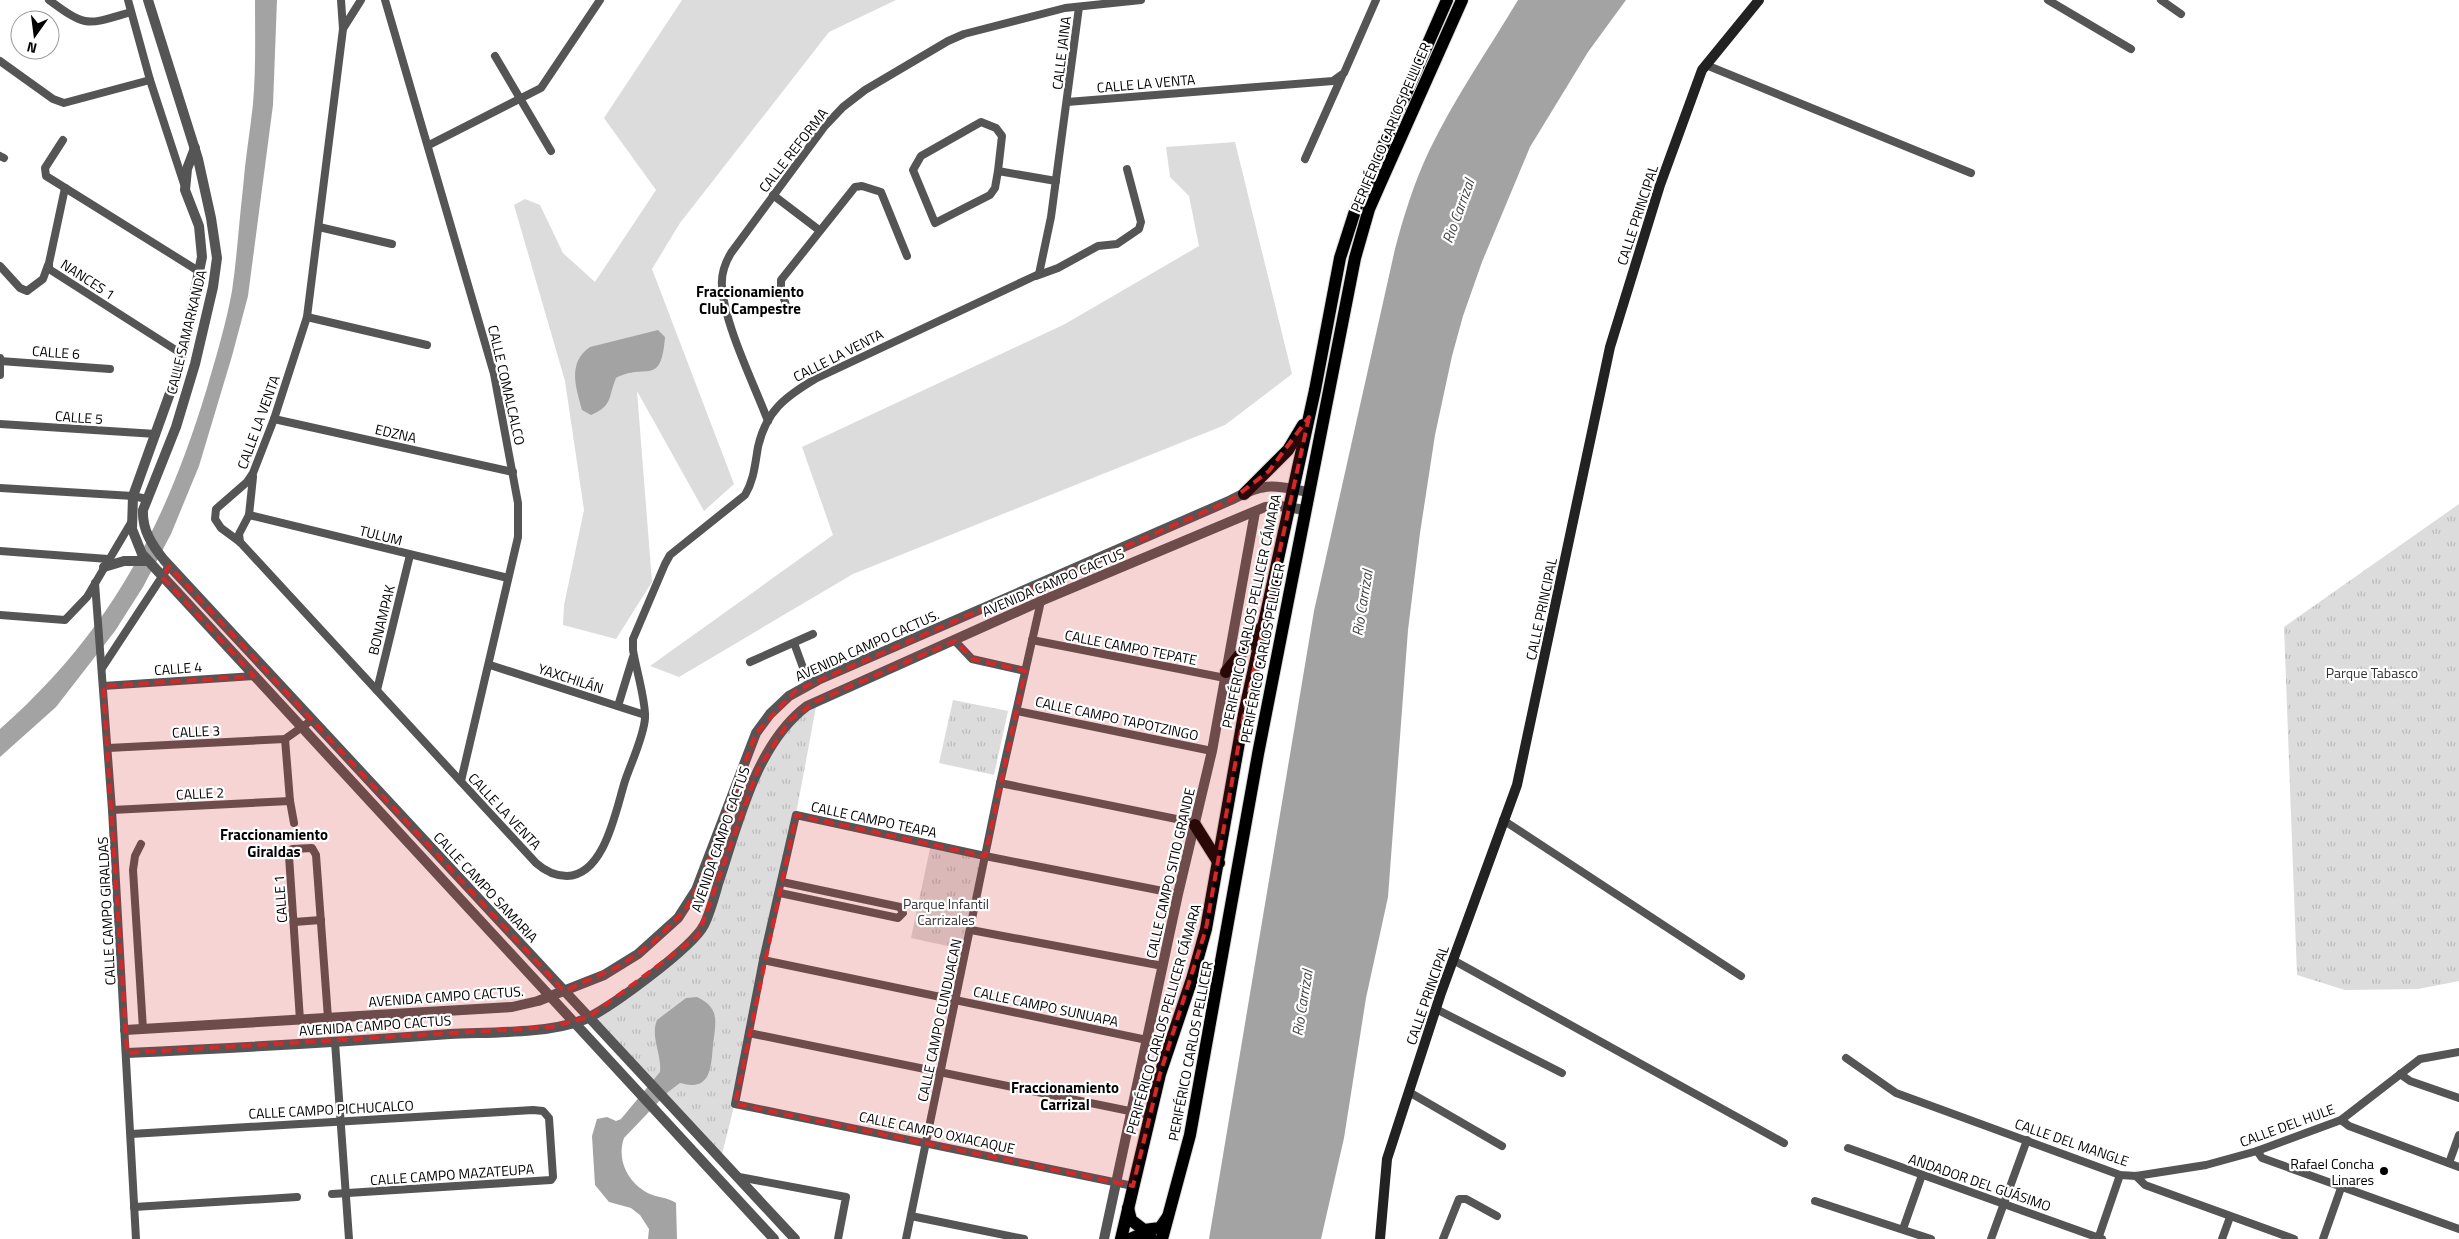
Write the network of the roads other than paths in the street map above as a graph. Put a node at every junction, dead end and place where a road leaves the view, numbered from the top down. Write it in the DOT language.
graph roads {
  1 [pos="49,0"];
  2 [pos="128,0"];
  3 [pos="148,0"];
  4 [pos="341,0"];
  5 [pos="361,0"];
  6 [pos="385,0"];
  7 [pos="600,0"];
  8 [pos="1141,0"];
  9 [pos="1376,0"];
  10 [pos="1447,0"];
  11 [pos="1462,0"];
  12 [pos="1759,0"];
  13 [pos="2048,0"];
  14 [pos="2161,0"];
  15 [pos="1079,7"];
  16 [pos="131,12"];
  17 [pos="2181,14"];
  18 [pos="343,29"];
  19 [pos="2131,49"];
  20 [pos="495,56"];
  21 [pos="0,62"];
  22 [pos="1706,65"];
  23 [pos="1344,73"];
  24 [pos="150,80"];
  25 [pos="521,100"];
  26 [pos="1067,102"];
  27 [pos="63,140"];
  28 [pos="429,146"];
  29 [pos="195,148"];
  30 [pos="551,151"];
  31 [pos="1305,159"];
  32 [pos="1127,169"];
  33 [pos="998,170"];
  34 [pos="1971,173"];
  35 [pos="1056,182"];
  36 [pos="185,186"];
  37 [pos="65,188"];
  38 [pos="773,195"];
  39 [pos="319,227"];
  40 [pos="819,230"];
  41 [pos="392,244"];
  42 [pos="907,256"];
  43 [pos="48,265"];
  44 [pos="0,266"];
  45 [pos="200,272"];
  46 [pos="1034,277"];
  47 [pos="788,311"];
  48 [pos="306,318"];
  49 [pos="427,345"];
  50 [pos="182,354"];
  51 [pos="0,360"];
  52 [pos="110,369"];
  53 [pos="0,375"];
  54 [pos="1309,417"];
  55 [pos="274,418"];
  56 [pos="768,421"];
  57 [pos="0,424"];
  58 [pos="156,434"];
  59 [pos="256,468"];
  60 [pos="513,472"];
  61 [pos="0,488"];
  62 [pos="1292,489"];
  63 [pos="1308,492"];
  64 [pos="1244,494"];
  65 [pos="133,496"];
  66 [pos="147,499"];
  67 [pos="1288,507"];
  68 [pos="1305,510"];
  69 [pos="1255,512"];
  70 [pos="249,515"];
  71 [pos="143,517"];
  72 [pos="131,521"];
  73 [pos="240,542"];
  74 [pos="0,551"];
  75 [pos="410,555"];
  76 [pos="147,560"];
  77 [pos="106,563"];
  78 [pos="169,566"];
  79 [pos="162,577"];
  80 [pos="508,578"];
  81 [pos="95,582"];
  82 [pos="1041,601"];
  83 [pos="0,615"];
  84 [pos="1264,624"];
  85 [pos="813,634"];
  86 [pos="1032,640"];
  87 [pos="955,641"];
  88 [pos="794,643"];
  89 [pos="633,655"];
  90 [pos="750,662"];
  91 [pos="490,665"];
  92 [pos="102,668"];
  93 [pos="1025,670"];
  94 [pos="1226,675"];
  95 [pos="254,676"];
  96 [pos="809,684"];
  97 [pos="103,686"];
  98 [pos="376,690"];
  99 [pos="618,706"];
  100 [pos="1017,711"];
  101 [pos="645,715"];
  102 [pos="312,720"];
  103 [pos="302,728"];
  104 [pos="284,739"];
  105 [pos="108,748"];
  106 [pos="1212,750"];
  107 [pos="461,781"];
  108 [pos="1000,783"];
  109 [pos="290,801"];
  110 [pos="112,810"];
  111 [pos="1503,820"];
  112 [pos="294,823"];
  113 [pos="1195,824"];
  114 [pos="140,844"];
  115 [pos="985,856"];
  116 [pos="1219,863"];
  117 [pos="782,882"];
  118 [pos="780,892"];
  119 [pos="1178,894"];
  120 [pos="321,920"];
  121 [pos="294,922"];
  122 [pos="971,930"];
  123 [pos="764,960"];
  124 [pos="1453,960"];
  125 [pos="1163,966"];
  126 [pos="1741,976"];
  127 [pos="564,991"];
  128 [pos="551,996"];
  129 [pos="955,1000"];
  130 [pos="1436,1009"];
  131 [pos="589,1017"];
  132 [pos="328,1018"];
  133 [pos="300,1020"];
  134 [pos="575,1022"];
  135 [pos="143,1029"];
  136 [pos="125,1030"];
  137 [pos="748,1033"];
  138 [pos="1147,1040"];
  139 [pos="335,1042"];
  140 [pos="2459,1052"];
  141 [pos="127,1053"];
  142 [pos="1846,1058"];
  143 [pos="941,1071"];
  144 [pos="1562,1073"];
  145 [pos="2400,1074"];
  146 [pos="1409,1092"];
  147 [pos="2459,1098"];
  148 [pos="735,1104"];
  149 [pos="533,1110"];
  150 [pos="1131,1111"];
  151 [pos="1149,1115"];
  152 [pos="341,1120"];
  153 [pos="2341,1120"];
  154 [pos="130,1134"];
  155 [pos="2459,1135"];
  156 [pos="2027,1140"];
  157 [pos="926,1142"];
  158 [pos="1784,1143"];
  159 [pos="1502,1146"];
  160 [pos="1848,1148"];
  161 [pos="2257,1151"];
  162 [pos="2449,1163"];
  163 [pos="2459,1166"];
  164 [pos="1922,1175"];
  165 [pos="2120,1175"];
  166 [pos="2136,1176"];
  167 [pos="739,1177"];
  168 [pos="1116,1182"];
  169 [pos="1133,1186"];
  170 [pos="2341,1188"];
  171 [pos="346,1193"];
  172 [pos="332,1194"];
  173 [pos="297,1196"];
  174 [pos="1815,1201"];
  175 [pos="2004,1202"];
  176 [pos="134,1207"];
  177 [pos="1128,1208"];
  178 [pos="911,1216"];
  179 [pos="1498,1216"];
  180 [pos="2230,1217"];
  181 [pos="1167,1218"];
  182 [pos="1904,1229"];
  183 [pos="2459,1229"];
  184 [pos="136,1239"];
  185 [pos="349,1239"];
  186 [pos="774,1239"];
  187 [pos="795,1239"];
  188 [pos="838,1239"];
  189 [pos="906,1239"];
  190 [pos="1024,1239"];
  191 [pos="1104,1239"];
  192 [pos="1121,1239"];
  193 [pos="1130,1239"];
  194 [pos="1152,1239"];
  195 [pos="1162,1239"];
  196 [pos="1380,1239"];
  197 [pos="1443,1239"];
  198 [pos="1931,1239"];
  199 [pos="1991,1239"];
  200 [pos="2100,1239"];
  201 [pos="2222,1239"];
  202 [pos="2294,1239"];
  203 [pos="2323,1239"];
  1 -- 16 [label="street"];
  2 -- 16 [label="street, CALLE SAMARKANDA"];
  3 -- 29 [label="street"];
  4 -- 18 [label="street, CALLE LA VENTA"];
  5 -- 18 [label="street, CALLE LA VENTA"];
  6 -- 28 [label="street, CALLE COMALCALCO"];
  7 -- 25 [label="street"];
  8 -- 15 [label="street, CALLE REFORMA"];
  9 -- 23 [label="street"];
  10 -- 54 [label="main road, PERIFÉRICO CARLOS PELLICER CÁMARA"];
  11 -- 63 [label="main road, PERIFÉRICO CARLOS PELLICER"];
  12 -- 22 [label="main road, CALLE PRINCIPAL"];
  13 -- 19 [label="street"];
  14 -- 17 [label="street"];
  15 -- 26 [label="street, CALLE JAINA"];
  15 -- 38 [label="street, CALLE REFORMA"];
  16 -- 24 [label="street, CALLE SAMARKANDA"];
  18 -- 39 [label="street, CALLE LA VENTA"];
  20 -- 25 [label="street"];
  21 -- 24 [label="street"];
  22 -- 34 [label="street"];
  22 -- 111 [label="main road, CALLE PRINCIPAL"];
  23 -- 26 [label="street, CALLE LA VENTA"];
  23 -- 31 [label="street"];
  24 -- 36 [label="street, CALLE SAMARKANDA"];
  25 -- 28 [label="street"];
  25 -- 30 [label="street"];
  26 -- 35 [label="street"];
  27 -- 37 [label="street"];
  28 -- 60 [label="street, CALLE COMALCALCO"];
  29 -- 36 [label="street, CALLE SAMARKANDA"];
  29 -- 66 [label="street, CALLE SAMARKANDA"];
  32 -- 46 [label="street, CALLE LA VENTA"];
  33 -- 33 [label="street"];
  33 -- 35 [label="street"];
  35 -- 46 [label="street"];
  36 -- 45 [label="street, CALLE SAMARKANDA"];
  37 -- 43 [label="street, NANCES 1"];
  37 -- 45 [label="street"];
  38 -- 40 [label="street"];
  38 -- 56 [label="street, CALLE REFORMA"];
  39 -- 41 [label="street"];
  39 -- 48 [label="street, CALLE LA VENTA"];
  40 -- 42 [label="street"];
  40 -- 47 [label="street"];
  43 -- 44 [label="street"];
  43 -- 50 [label="street, NANCES 1"];
  45 -- 50 [label="street, CALLE SAMARKANDA"];
  46 -- 56 [label="street, CALLE LA VENTA"];
  48 -- 49 [label="street"];
  48 -- 55 [label="street, CALLE LA VENTA"];
  50 -- 58 [label="street, CALLE SAMARKANDA"];
  51 -- 52 [label="street, CALLE 6"];
  51 -- 53 [label="street"];
  54 -- 62 [label="main road, PERIFÉRICO CARLOS PELLICER CÁMARA"];
  54 -- 64 [label="main road"];
  55 -- 59 [label="street, CALLE LA VENTA"];
  55 -- 60 [label="street, EDZNA"];
  56 -- 89 [label="street, CALLE LA VENTA"];
  57 -- 58 [label="street, CALLE 5"];
  58 -- 65 [label="street, CALLE SAMARKANDA"];
  59 -- 70 [label="street"];
  59 -- 73 [label="street, CALLE LA VENTA"];
  60 -- 80 [label="street, CALLE COMALCALCO"];
  61 -- 65 [label="street"];
  62 -- 63 [label="street, AVENIDA CAMPO CACTUS."];
  62 -- 64 [label="street, AVENIDA CAMPO CACTUS."];
  62 -- 67 [label="main road, PERIFÉRICO CARLOS PELLICER CÁMARA"];
  63 -- 68 [label="main road, PERIFÉRICO CARLOS PELLICER"];
  64 -- 96 [label="street, AVENIDA CAMPO CACTUS."];
  65 -- 66 [label="street"];
  65 -- 72 [label="street, CALLE SAMARKANDA"];
  66 -- 71 [label="street, CALLE SAMARKANDA"];
  67 -- 68 [label="street, AVENIDA CAMPO CACTUS"];
  67 -- 69 [label="street, AVENIDA CAMPO CACTUS"];
  67 -- 84 [label="main road, PERIFÉRICO CARLOS PELLICER CÁMARA"];
  68 -- 181 [label="main road, PERIFÉRICO CARLOS PELLICER"];
  69 -- 82 [label="street, AVENIDA CAMPO CACTUS"];
  69 -- 94 [label="street, CALLE CAMPO SITIO GRANDE"];
  70 -- 73 [label="street"];
  70 -- 75 [label="street, TULUM"];
  71 -- 72 [label="street"];
  71 -- 78 [label="street, CALLE CAMPO SAMARIA"];
  72 -- 76 [label="street, CALLE SAMARKANDA"];
  72 -- 77 [label="street"];
  73 -- 98 [label="street, CALLE LA VENTA"];
  74 -- 77 [label="street"];
  75 -- 80 [label="street, TULUM"];
  75 -- 98 [label="street, BONAMPAK"];
  76 -- 77 [label="street"];
  76 -- 79 [label="street, CALLE CAMPO SAMARIA"];
  77 -- 81 [label="street"];
  78 -- 79 [label="street"];
  78 -- 102 [label="street, CALLE CAMPO SAMARIA"];
  79 -- 92 [label="street"];
  79 -- 95 [label="street, CALLE CAMPO SAMARIA"];
  80 -- 91 [label="street, CALLE COMALCALCO"];
  81 -- 83 [label="street"];
  81 -- 92 [label="street, CALLE CAMPO GIRALDAS"];
  82 -- 86 [label="street, CALLE CAMPO CUNDUACAN"];
  82 -- 87 [label="street, AVENIDA CAMPO CACTUS"];
  84 -- 94 [label="main road"];
  84 -- 116 [label="main road, PERIFÉRICO CARLOS PELLICER CÁMARA"];
  85 -- 88 [label="street"];
  86 -- 93 [label="street, CALLE CAMPO CUNDUACAN"];
  86 -- 94 [label="street, CALLE CAMPO TEPATE"];
  87 -- 93 [label="street"];
  87 -- 131 [label="street, AVENIDA CAMPO CACTUS"];
  88 -- 90 [label="street"];
  88 -- 96 [label="street"];
  89 -- 99 [label="street"];
  89 -- 101 [label="street, CALLE LA VENTA"];
  91 -- 99 [label="street, YAXCHILÁN"];
  91 -- 107 [label="street, CALLE COMALCALCO"];
  92 -- 97 [label="street, CALLE CAMPO GIRALDAS"];
  93 -- 100 [label="street, CALLE CAMPO CUNDUACAN"];
  94 -- 106 [label="street, CALLE CAMPO SITIO GRANDE"];
  95 -- 97 [label="street, CALLE 4"];
  95 -- 103 [label="street, CALLE CAMPO SAMARIA"];
  96 -- 127 [label="street, AVENIDA CAMPO CACTUS."];
  97 -- 105 [label="street, CALLE CAMPO GIRALDAS"];
  98 -- 107 [label="street, CALLE LA VENTA"];
  99 -- 101 [label="street, YAXCHILÁN"];
  100 -- 106 [label="street, CALLE CAMPO TAPOTZINGO"];
  100 -- 108 [label="street, CALLE CAMPO CUNDUACAN"];
  101 -- 107 [label="street, CALLE LA VENTA"];
  102 -- 103 [label="street"];
  102 -- 127 [label="street, CALLE CAMPO SAMARIA"];
  103 -- 104 [label="street"];
  103 -- 128 [label="street, CALLE CAMPO SAMARIA"];
  104 -- 105 [label="street, CALLE 3"];
  104 -- 109 [label="street"];
  105 -- 110 [label="street, CALLE CAMPO GIRALDAS"];
  106 -- 113 [label="street, CALLE CAMPO SITIO GRANDE"];
  108 -- 113 [label="street"];
  108 -- 115 [label="street, CALLE CAMPO CUNDUACAN"];
  109 -- 110 [label="street, CALLE 2"];
  109 -- 112 [label="street"];
  110 -- 136 [label="street, CALLE CAMPO GIRALDAS"];
  111 -- 124 [label="main road, CALLE PRINCIPAL"];
  111 -- 126 [label="street"];
  113 -- 116 [label="main road"];
  113 -- 119 [label="street, CALLE CAMPO SITIO GRANDE"];
  114 -- 135 [label="street, CALLE CAMPO GIRALDAS"];
  115 -- 117 [label="street, CALLE CAMPO TEAPA"];
  115 -- 119 [label="street, CALLE CAMPO TEAPA"];
  115 -- 122 [label="street, CALLE CAMPO CUNDUACAN"];
  116 -- 151 [label="main road, PERIFÉRICO CARLOS PELLICER CÁMARA"];
  117 -- 118 [label="street, CALLE CAMPO TEAPA"];
  117 -- 118 [label="street"];
  118 -- 123 [label="street, CALLE CAMPO TEAPA"];
  119 -- 125 [label="street, CALLE CAMPO SITIO GRANDE"];
  120 -- 121 [label="street"];
  120 -- 121 [label="street, CALLE 1"];
  120 -- 132 [label="street, CALLE 1"];
  121 -- 133 [label="street, CALLE 1"];
  122 -- 125 [label="street"];
  122 -- 129 [label="street, CALLE CAMPO CUNDUACAN"];
  123 -- 129 [label="street, CALLE CAMPO SUNUAPA"];
  123 -- 137 [label="street, CALLE CAMPO TEAPA"];
  124 -- 130 [label="main road, CALLE PRINCIPAL"];
  124 -- 158 [label="street"];
  125 -- 138 [label="street, CALLE CAMPO SITIO GRANDE"];
  127 -- 128 [label="street, AVENIDA CAMPO CACTUS."];
  127 -- 131 [label="street, CALLE CAMPO SAMARIA"];
  128 -- 132 [label="street, AVENIDA CAMPO CACTUS."];
  128 -- 134 [label="street, CALLE CAMPO SAMARIA"];
  129 -- 138 [label="street, CALLE CAMPO SUNUAPA"];
  129 -- 143 [label="street, CALLE CAMPO CUNDUACAN"];
  130 -- 144 [label="street"];
  130 -- 146 [label="main road, CALLE PRINCIPAL"];
  131 -- 134 [label="street, AVENIDA CAMPO CACTUS"];
  131 -- 167 [label="street, CALLE CAMPO SAMARIA"];
  132 -- 133 [label="street, AVENIDA CAMPO CACTUS."];
  133 -- 135 [label="street, AVENIDA CAMPO CACTUS."];
  134 -- 139 [label="street, AVENIDA CAMPO CACTUS"];
  134 -- 186 [label="street, CALLE CAMPO SAMARIA"];
  135 -- 136 [label="street, AVENIDA CAMPO CACTUS."];
  136 -- 141 [label="street, CALLE CAMPO GIRALDAS"];
  137 -- 143 [label="street"];
  137 -- 148 [label="street, CALLE CAMPO TEAPA"];
  138 -- 150 [label="street, CALLE CAMPO SITIO GRANDE"];
  139 -- 141 [label="street, AVENIDA CAMPO CACTUS"];
  139 -- 152 [label="street"];
  140 -- 145 [label="street, CALLE DEL HULE"];
  141 -- 154 [label="street, CALLE CAMPO GIRALDAS"];
  142 -- 156 [label="street, CALLE DEL MANGLE"];
  143 -- 150 [label="street"];
  143 -- 157 [label="street, CALLE CAMPO CUNDUACAN"];
  145 -- 147 [label="street"];
  145 -- 153 [label="street, CALLE DEL HULE"];
  146 -- 159 [label="street"];
  146 -- 196 [label="main road, CALLE PRINCIPAL"];
  148 -- 157 [label="street, CALLE CAMPO OXIACAQUE"];
  149 -- 152 [label="street, CALLE CAMPO PICHUCALCO"];
  149 -- 171 [label="street, CALLE CAMPO MAZATEUPA"];
  150 -- 151 [label="street"];
  150 -- 168 [label="street, CALLE CAMPO SITIO GRANDE"];
  151 -- 169 [label="main road, PERIFÉRICO CARLOS PELLICER CÁMARA"];
  152 -- 154 [label="street, CALLE CAMPO PICHUCALCO"];
  152 -- 171 [label="street"];
  153 -- 161 [label="street, CALLE DEL HULE"];
  153 -- 162 [label="street"];
  154 -- 176 [label="street, CALLE CAMPO GIRALDAS"];
  155 -- 162 [label="street"];
  156 -- 165 [label="street, CALLE DEL MANGLE"];
  156 -- 175 [label="street"];
  157 -- 168 [label="street, CALLE CAMPO OXIACAQUE"];
  157 -- 178 [label="street, CALLE CAMPO CUNDUACAN"];
  160 -- 164 [label="street, ANDADOR DEL GUÁSIMO"];
  161 -- 166 [label="street, CALLE DEL HULE"];
  161 -- 170 [label="street"];
  162 -- 163 [label="street"];
  164 -- 175 [label="street, ANDADOR DEL GUÁSIMO"];
  164 -- 182 [label="street"];
  165 -- 166 [label="street, CALLE DEL MANGLE"];
  165 -- 200 [label="street"];
  166 -- 180 [label="street, CALLE DEL MANGLE"];
  167 -- 187 [label="street, CALLE CAMPO SAMARIA"];
  167 -- 188 [label="street"];
  168 -- 169 [label="street, CALLE CAMPO OXIACAQUE"];
  168 -- 191 [label="street, CALLE CAMPO SITIO GRANDE"];
  169 -- 177 [label="main road, PERIFÉRICO CARLOS PELLICER CÁMARA"];
  170 -- 183 [label="street"];
  170 -- 203 [label="street"];
  171 -- 172 [label="street, CALLE CAMPO MAZATEUPA"];
  171 -- 185 [label="street"];
  173 -- 176 [label="street"];
  174 -- 182 [label="street"];
  175 -- 199 [label="street"];
  175 -- 200 [label="street, ANDADOR DEL GUÁSIMO"];
  176 -- 184 [label="street, CALLE CAMPO GIRALDAS"];
  177 -- 181 [label="main road"];
  177 -- 192 [label="main road, PERIFÉRICO CARLOS PELLICER CÁMARA"];
  178 -- 189 [label="street, CALLE CAMPO CUNDUACAN"];
  178 -- 190 [label="street"];
  179 -- 197 [label="street"];
  180 -- 201 [label="street"];
  180 -- 202 [label="street, CALLE DEL MANGLE"];
  181 -- 195 [label="main road, PERIFÉRICO CARLOS PELLICER"];
  182 -- 198 [label="street"];
  193 -- 194 [label="main road"];
}
